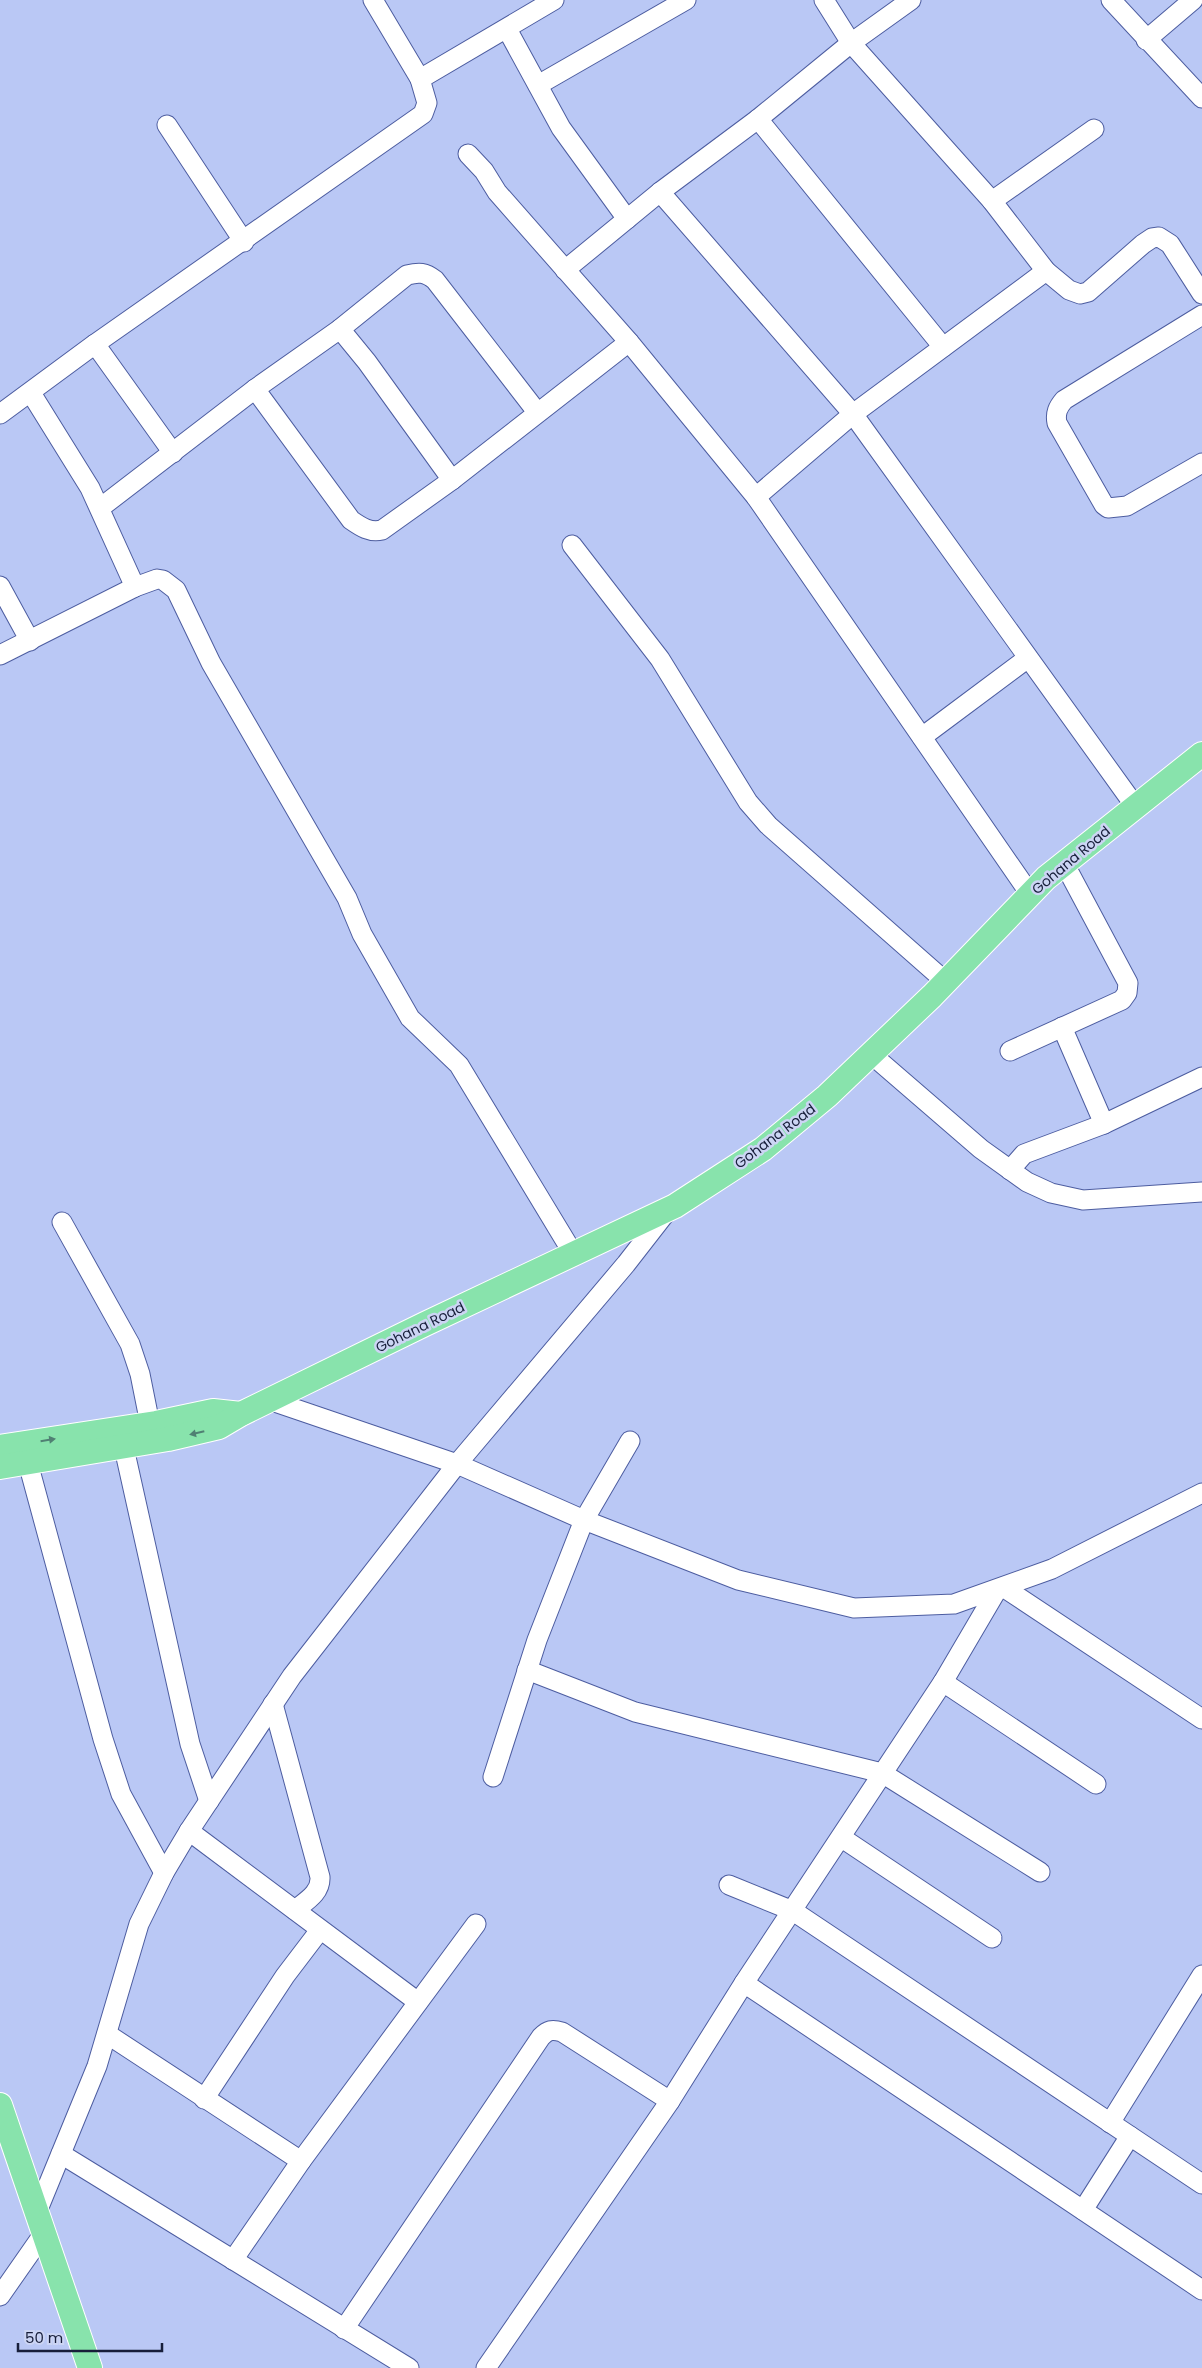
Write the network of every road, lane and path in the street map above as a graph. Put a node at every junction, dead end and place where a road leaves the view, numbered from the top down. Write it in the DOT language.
graph roads {
  1 [pos="373,0"];
  2 [pos="554,0"];
  3 [pos="686,0"];
  4 [pos="824,0"];
  5 [pos="911,0"];
  6 [pos="1111,0"];
  7 [pos="1193,0"];
  8 [pos="507,29"];
  9 [pos="1146,40"];
  10 [pos="851,43"];
  11 [pos="420,79"];
  12 [pos="538,85"];
  13 [pos="1202,98"];
  14 [pos="758,119"];
  15 [pos="167,125"];
  16 [pos="1094,129"];
  17 [pos="468,154"];
  18 [pos="660,192"];
  19 [pos="992,201"];
  20 [pos="627,219"];
  21 [pos="244,242"];
  22 [pos="565,270"];
  23 [pos="1046,271"];
  24 [pos="1202,294"];
  25 [pos="1202,315"];
  26 [pos="340,329"];
  27 [pos="628,342"];
  28 [pos="95,344"];
  29 [pos="943,347"];
  30 [pos="255,389"];
  31 [pos="31,393"];
  32 [pos="537,412"];
  33 [pos="0,414"];
  34 [pos="853,414"];
  35 [pos="173,453"];
  36 [pos="1202,463"];
  37 [pos="452,480"];
  38 [pos="756,497"];
  39 [pos="100,508"];
  40 [pos="572,545"];
  41 [pos="0,586"];
  42 [pos="135,587"];
  43 [pos="30,640"];
  44 [pos="0,655"];
  45 [pos="1028,658"];
  46 [pos="922,737"];
  47 [pos="1202,754"];
  48 [pos="1135,806"];
  49 [pos="1064,863"];
  50 [pos="1030,894"];
  51 [pos="946,982"];
  52 [pos="1062,1027"];
  53 [pos="1010,1051"];
  54 [pos="871,1054"];
  55 [pos="1202,1077"];
  56 [pos="1104,1124"];
  57 [pos="1010,1170"];
  58 [pos="1202,1192"];
  59 [pos="668,1210"];
  60 [pos="62,1222"];
  61 [pos="574,1255"];
  62 [pos="269,1400"];
  63 [pos="241,1414"];
  64 [pos="150,1424"];
  65 [pos="630,1441"];
  66 [pos="0,1447"];
  67 [pos="124,1448"];
  68 [pos="28,1463"];
  69 [pos="457,1464"];
  70 [pos="0,1467"];
  71 [pos="1202,1493"];
  72 [pos="584,1520"];
  73 [pos="1000,1588"];
  74 [pos="527,1670"];
  75 [pos="943,1682"];
  76 [pos="273,1704"];
  77 [pos="1202,1719"];
  78 [pos="882,1773"];
  79 [pos="493,1777"];
  80 [pos="1096,1784"];
  81 [pos="209,1801"];
  82 [pos="189,1831"];
  83 [pos="842,1838"];
  84 [pos="1040,1872"];
  85 [pos="164,1873"];
  86 [pos="729,1884"];
  87 [pos="295,1910"];
  88 [pos="793,1911"];
  89 [pos="476,1924"];
  90 [pos="320,1930"];
  91 [pos="992,1938"];
  92 [pos="1202,1976"];
  93 [pos="744,1983"];
  94 [pos="418,2002"];
  95 [pos="107,2034"];
  96 [pos="204,2099"];
  97 [pos="670,2102"];
  98 [pos="0,2105"];
  99 [pos="1110,2123"];
  100 [pos="1130,2136"];
  101 [pos="60,2154"];
  102 [pos="301,2161"];
  103 [pos="1202,2184"];
  104 [pos="1083,2210"];
  105 [pos="40,2222"];
  106 [pos="233,2260"];
  107 [pos="1202,2290"];
  108 [pos="0,2296"];
  109 [pos="344,2329"];
  110 [pos="90,2368"];
  111 [pos="409,2368"];
  112 [pos="486,2368"];
  1 -- 11 [label="street"];
  2 -- 8 [label="street"];
  3 -- 12 [label="street"];
  4 -- 10 [label="street"];
  5 -- 10 [label="street"];
  6 -- 9 [label="street"];
  7 -- 9 [label="street"];
  8 -- 11 [label="street"];
  8 -- 12 [label="street"];
  9 -- 13 [label="street"];
  10 -- 14 [label="street"];
  10 -- 19 [label="street"];
  11 -- 21 [label="street"];
  12 -- 20 [label="street"];
  14 -- 18 [label="street"];
  14 -- 29 [label="street"];
  15 -- 21 [label="street"];
  16 -- 19 [label="street"];
  17 -- 22 [label="street"];
  18 -- 20 [label="street"];
  18 -- 34 [label="street"];
  19 -- 23 [label="street"];
  20 -- 22 [label="street"];
  21 -- 28 [label="street"];
  22 -- 27 [label="street"];
  23 -- 24 [label="street"];
  23 -- 29 [label="street"];
  25 -- 36 [label="street"];
  26 -- 30 [label="street"];
  26 -- 32 [label="street"];
  26 -- 37 [label="street"];
  27 -- 32 [label="street"];
  27 -- 38 [label="street"];
  28 -- 31 [label="street"];
  28 -- 35 [label="street"];
  29 -- 34 [label="street"];
  30 -- 35 [label="street"];
  30 -- 37 [label="street"];
  31 -- 33 [label="street"];
  31 -- 39 [label="street"];
  32 -- 37 [label="street"];
  34 -- 38 [label="street"];
  34 -- 45 [label="street"];
  35 -- 39 [label="street"];
  38 -- 46 [label="street"];
  39 -- 42 [label="street"];
  40 -- 51 [label="street"];
  41 -- 43 [label="street"];
  42 -- 43 [label="street"];
  42 -- 61 [label="street"];
  43 -- 44 [label="street"];
  45 -- 46 [label="street"];
  45 -- 48 [label="street"];
  46 -- 50 [label="street"];
  47 -- 48 [label="main road, Gohana Road"];
  48 -- 49 [label="main road, Gohana Road"];
  49 -- 50 [label="main road, Gohana Road"];
  49 -- 52 [label="street"];
  50 -- 51 [label="main road, Gohana Road"];
  51 -- 54 [label="main road, Gohana Road"];
  52 -- 53 [label="street"];
  52 -- 56 [label="street"];
  54 -- 57 [label="street"];
  54 -- 59 [label="main road, Gohana Road"];
  55 -- 56 [label="street"];
  56 -- 57 [label="street"];
  57 -- 58 [label="street"];
  59 -- 61 [label="main road, Gohana Road"];
  59 -- 69 [label="street"];
  60 -- 64 [label="street"];
  61 -- 62 [label="main road, Gohana Road"];
  62 -- 63 [label="main road, Gohana Road"];
  62 -- 69 [label="street"];
  63 -- 64 [label="main road"];
  63 -- 67 [label="main road, Gohana Road, one-way"];
  66 -- 64 [label="main road, one-way"];
  65 -- 72 [label="street"];
  67 -- 68 [label="main road, Gohana Road"];
  67 -- 81 [label="street"];
  68 -- 70 [label="main road, Gohana Road"];
  68 -- 85 [label="street"];
  69 -- 72 [label="street"];
  69 -- 76 [label="street"];
  71 -- 73 [label="street"];
  72 -- 73 [label="street"];
  72 -- 74 [label="street"];
  73 -- 75 [label="street"];
  73 -- 77 [label="street"];
  74 -- 78 [label="street"];
  74 -- 79 [label="street"];
  75 -- 78 [label="street"];
  75 -- 80 [label="street"];
  76 -- 81 [label="street"];
  76 -- 87 [label="street"];
  78 -- 83 [label="street"];
  78 -- 84 [label="street"];
  81 -- 82 [label="street"];
  82 -- 85 [label="street"];
  82 -- 87 [label="street"];
  83 -- 88 [label="street"];
  83 -- 91 [label="street"];
  85 -- 95 [label="street"];
  86 -- 88 [label="street"];
  87 -- 90 [label="street"];
  88 -- 93 [label="street"];
  88 -- 99 [label="street"];
  89 -- 94 [label="street"];
  90 -- 94 [label="street"];
  90 -- 96 [label="street"];
  92 -- 99 [label="street"];
  93 -- 97 [label="street"];
  93 -- 104 [label="street"];
  94 -- 102 [label="street"];
  95 -- 96 [label="street"];
  95 -- 101 [label="street"];
  96 -- 102 [label="street"];
  97 -- 109 [label="street"];
  97 -- 112 [label="street"];
  98 -- 105 [label="main road"];
  99 -- 100 [label="street"];
  100 -- 103 [label="street"];
  100 -- 104 [label="street"];
  101 -- 105 [label="street"];
  101 -- 106 [label="street"];
  102 -- 106 [label="street"];
  104 -- 107 [label="street"];
  105 -- 108 [label="street"];
  105 -- 110 [label="main road"];
  106 -- 109 [label="street"];
  109 -- 111 [label="street"];
}
